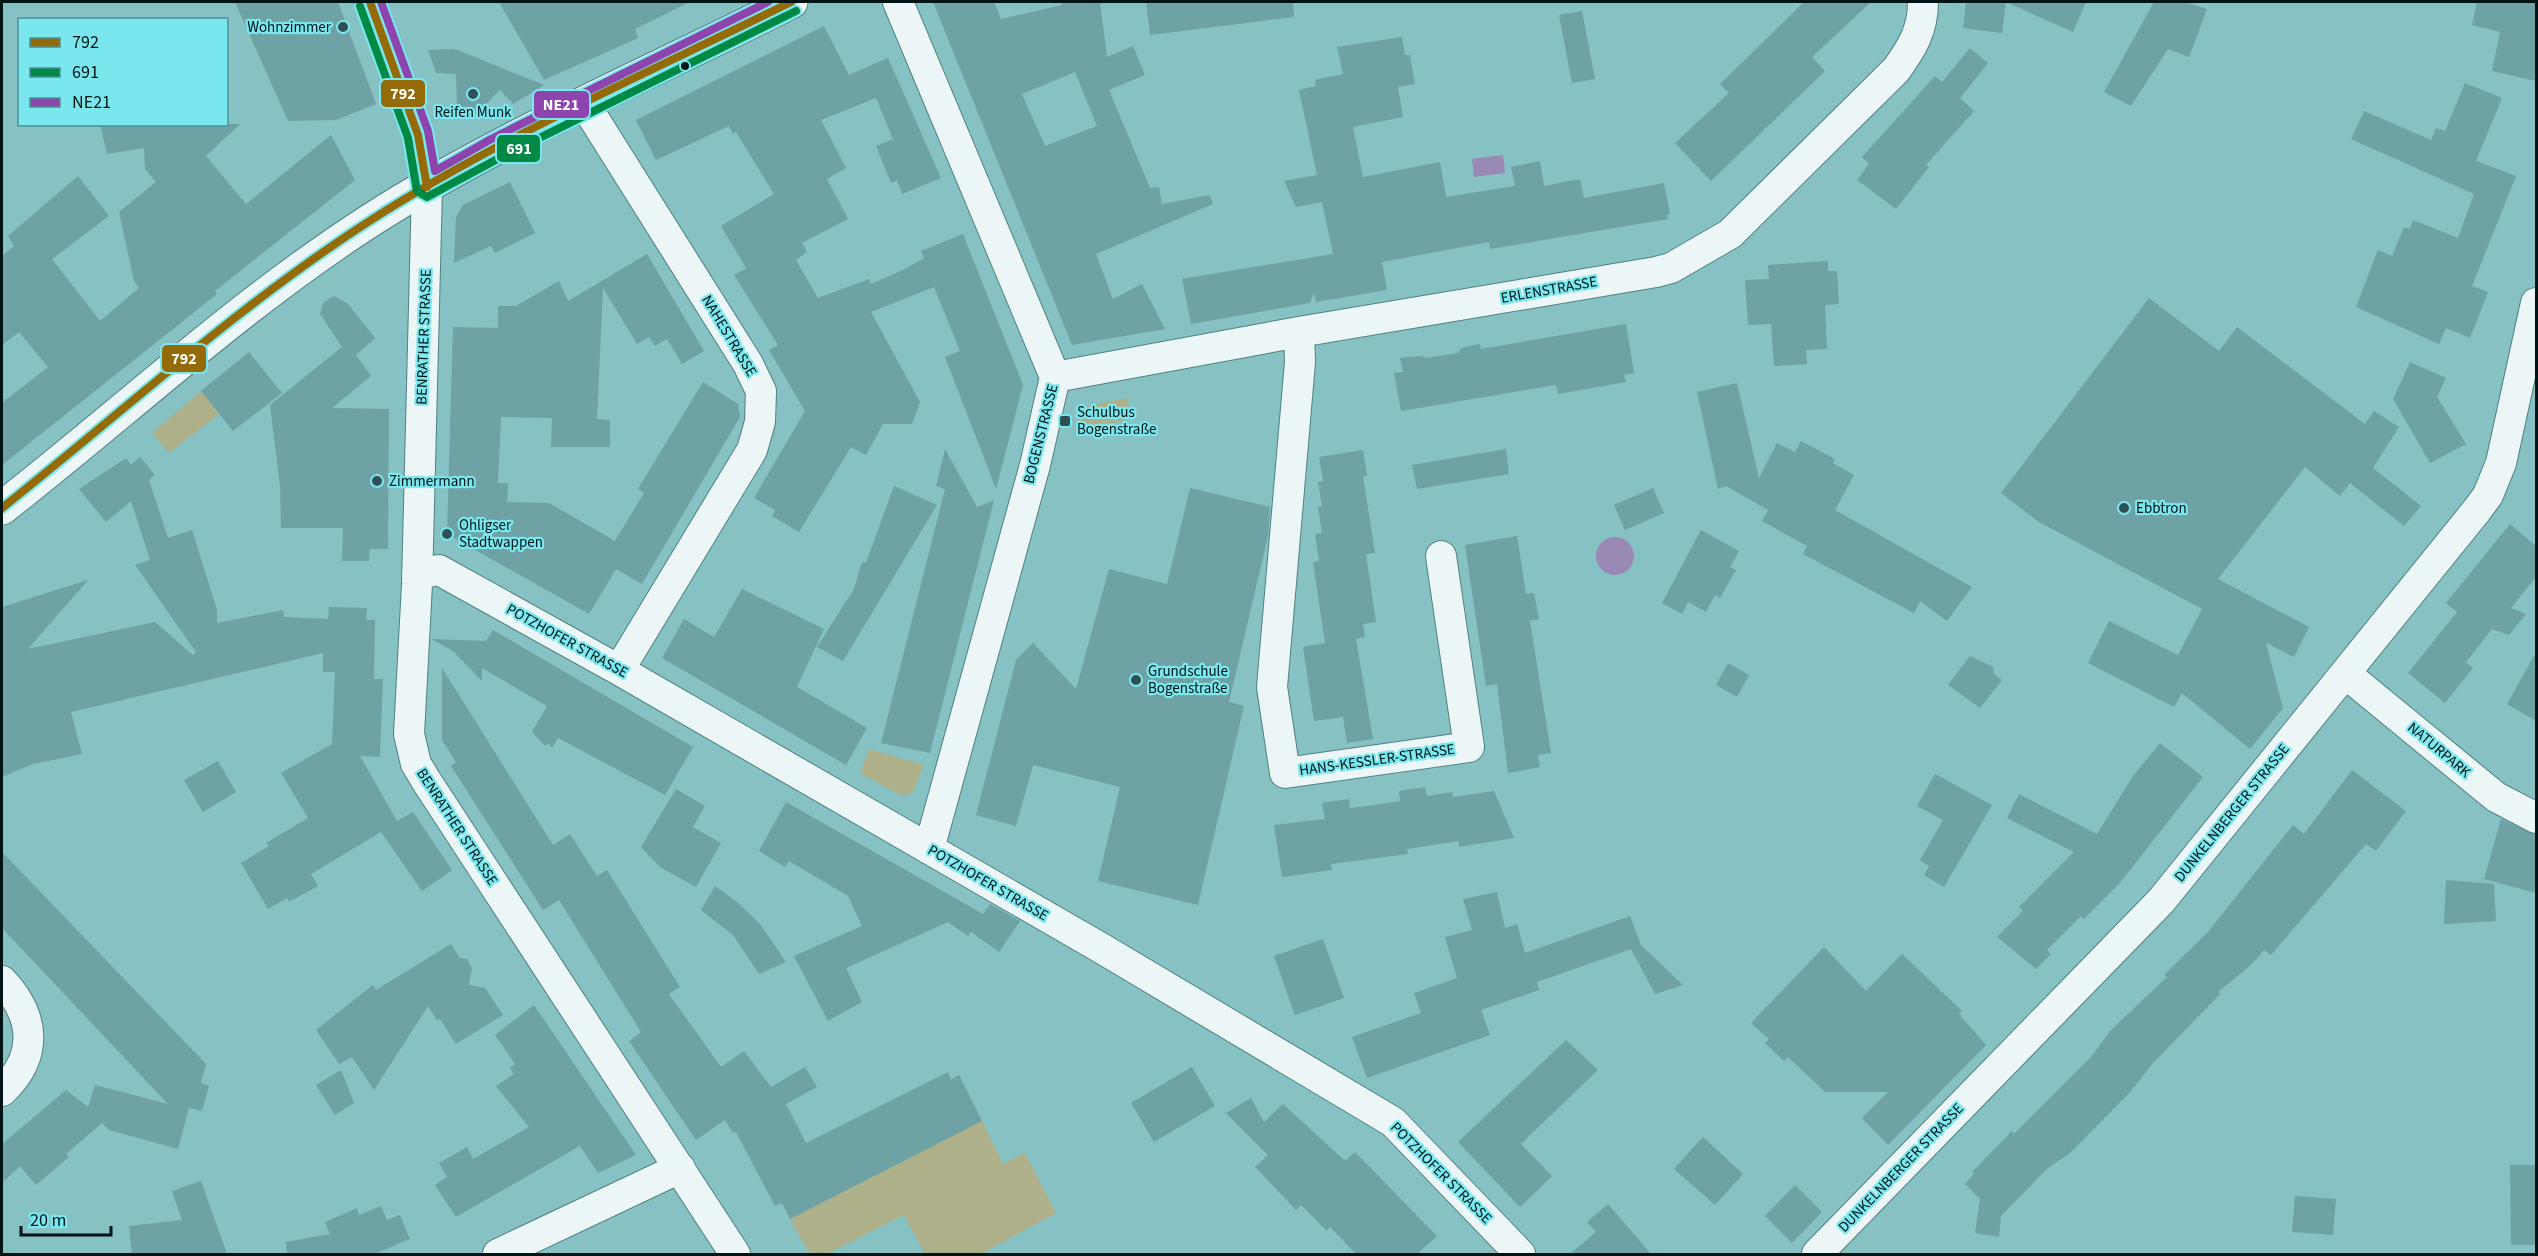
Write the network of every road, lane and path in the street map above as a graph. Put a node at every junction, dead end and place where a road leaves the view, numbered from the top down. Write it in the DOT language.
graph roads {
  1 [pos="370,2"];
  2 [pos="791,2"];
  3 [pos="898,2"];
  4 [pos="1923,2"];
  5 [pos="585,104"];
  6 [pos="427,187"];
  7 [pos="2536,303"];
  8 [pos="1299,332"];
  9 [pos="1055,377"];
  10 [pos="2,508"];
  11 [pos="1441,556"];
  12 [pos="417,573"];
  13 [pos="619,670"];
  14 [pos="2346,674"];
  15 [pos="2536,818"];
  16 [pos="929,849"];
  17 [pos="2,981"];
  18 [pos="2,1091"];
  19 [pos="680,1168"];
  20 [pos="498,1254"];
  21 [pos="735,1254"];
  22 [pos="1520,1254"];
  23 [pos="1817,1254"];
  1 -- 6 [label="street, BENRATHER STRASSE"];
  2 -- 5 [label="main road"];
  3 -- 9 [label="street, BOGENSTRASSE"];
  4 -- 8 [label="street, ERLENSTRASSE"];
  5 -- 6 [label="main road"];
  5 -- 13 [label="street, NAHESTRASSE"];
  6 -- 10 [label="main road"];
  6 -- 12 [label="street, BENRATHER STRASSE"];
  7 -- 14 [label="street, DUNKELNBERGER STRASSE"];
  8 -- 9 [label="street, ERLENSTRASSE"];
  8 -- 11 [label="street, HANS-KESSLER-STRASSE"];
  9 -- 16 [label="street, BOGENSTRASSE"];
  12 -- 13 [label="street, POTZHOFER STRASSE"];
  12 -- 19 [label="street, BENRATHER STRASSE"];
  13 -- 16 [label="street, POTZHOFER STRASSE"];
  14 -- 15 [label="street, NATURPARK"];
  14 -- 23 [label="street, DUNKELNBERGER STRASSE"];
  16 -- 22 [label="street, POTZHOFER STRASSE"];
  17 -- 18 [label="street"];
  19 -- 20 [label="street"];
  19 -- 21 [label="street, BENRATHER STRASSE"];
}
